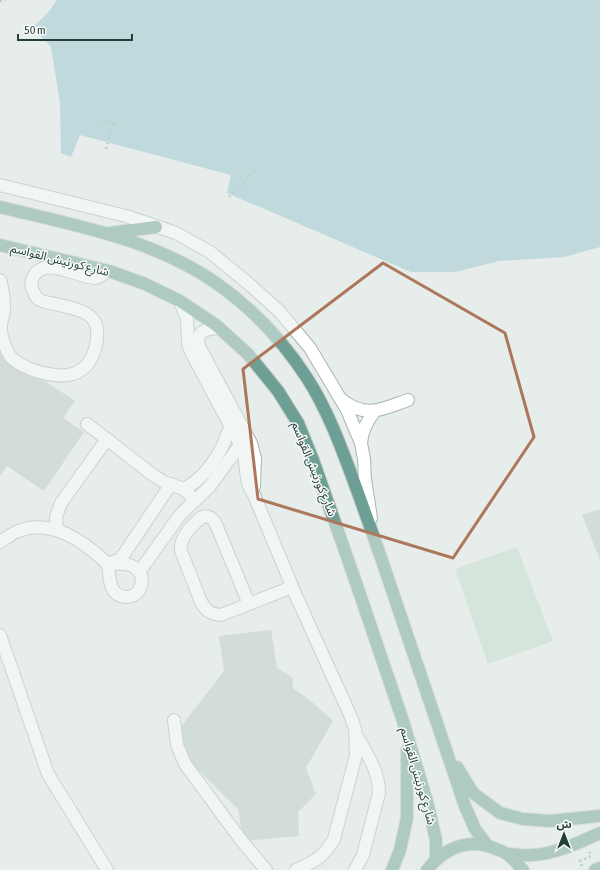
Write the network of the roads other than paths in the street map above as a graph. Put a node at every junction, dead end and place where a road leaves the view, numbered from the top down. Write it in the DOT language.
graph roads {
  1 [pos="0,185"];
  2 [pos="0,207"];
  3 [pos="156,227"];
  4 [pos="108,233"];
  5 [pos="0,244"];
  6 [pos="109,272"];
  7 [pos="0,281"];
  8 [pos="180,301"];
  9 [pos="219,328"];
  10 [pos="341,400"];
  11 [pos="408,400"];
  12 [pos="374,412"];
  13 [pos="87,424"];
  14 [pos="235,425"];
  15 [pos="107,439"];
  16 [pos="244,441"];
  17 [pos="361,443"];
  18 [pos="171,484"];
  19 [pos="184,489"];
  20 [pos="195,501"];
  21 [pos="57,529"];
  22 [pos="0,542"];
  23 [pos="377,547"];
  24 [pos="108,564"];
  25 [pos="140,571"];
  26 [pos="292,587"];
  27 [pos="249,604"];
  28 [pos="0,635"];
  29 [pos="174,720"];
  30 [pos="355,733"];
  31 [pos="408,737"];
  32 [pos="447,751"];
  33 [pos="600,816"];
  34 [pos="600,833"];
  35 [pos="487,845"];
  36 [pos="507,854"];
  37 [pos="436,859"];
  38 [pos="600,868"];
  39 [pos="107,870"];
  40 [pos="266,870"];
  41 [pos="296,870"];
  42 [pos="355,870"];
  43 [pos="392,870"];
  44 [pos="427,870"];
  45 [pos="522,870"];
  46 [pos="596,870"];
  1 -- 3 [label="lane"];
  2 -- 4 [label="main road"];
  3 -- 4 [label="main road"];
  3 -- 10 [label="lane"];
  4 -- 23 [label="main road"];
  5 -- 6 [label="main road, شارع كورنيش القواسم"];
  6 -- 7 [label="lane"];
  6 -- 8 [label="main road, شارع كورنيش القواسم"];
  8 -- 9 [label="main road, شارع كورنيش القواسم"];
  8 -- 14 [label="lane"];
  9 -- 14 [label="lane"];
  9 -- 31 [label="main road, شارع كورنيش القواسم"];
  10 -- 12 [label="lane"];
  10 -- 17 [label="lane"];
  11 -- 12 [label="lane"];
  12 -- 17 [label="lane"];
  13 -- 15 [label="lane"];
  14 -- 16 [label="lane"];
  14 -- 19 [label="lane"];
  15 -- 18 [label="lane"];
  15 -- 21 [label="lane"];
  16 -- 20 [label="lane"];
  16 -- 26 [label="lane"];
  17 -- 23 [label="lane"];
  18 -- 19 [label="lane"];
  18 -- 24 [label="lane"];
  19 -- 20 [label="lane"];
  20 -- 25 [label="lane"];
  21 -- 22 [label="lane"];
  21 -- 24 [label="lane"];
  23 -- 32 [label="main road"];
  24 -- 25 [label="lane"];
  24 -- 25 [label="lane"];
  26 -- 27 [label="lane"];
  26 -- 30 [label="lane"];
  27 -- 27 [label="lane"];
  28 -- 39 [label="lane"];
  29 -- 40 [label="lane"];
  30 -- 41 [label="lane"];
  30 -- 42 [label="lane"];
  31 -- 37 [label="main road, شارع كورنيش القواسم"];
  31 -- 43 [label="main road"];
  32 -- 33 [label="main road"];
  32 -- 35 [label="main road"];
  34 -- 36 [label="main road"];
  35 -- 36 [label="main road"];
  35 -- 37 [label="main road"];
  36 -- 45 [label="main road"];
  37 -- 44 [label="main road"];
  38 -- 46 [label="main road"];
}
